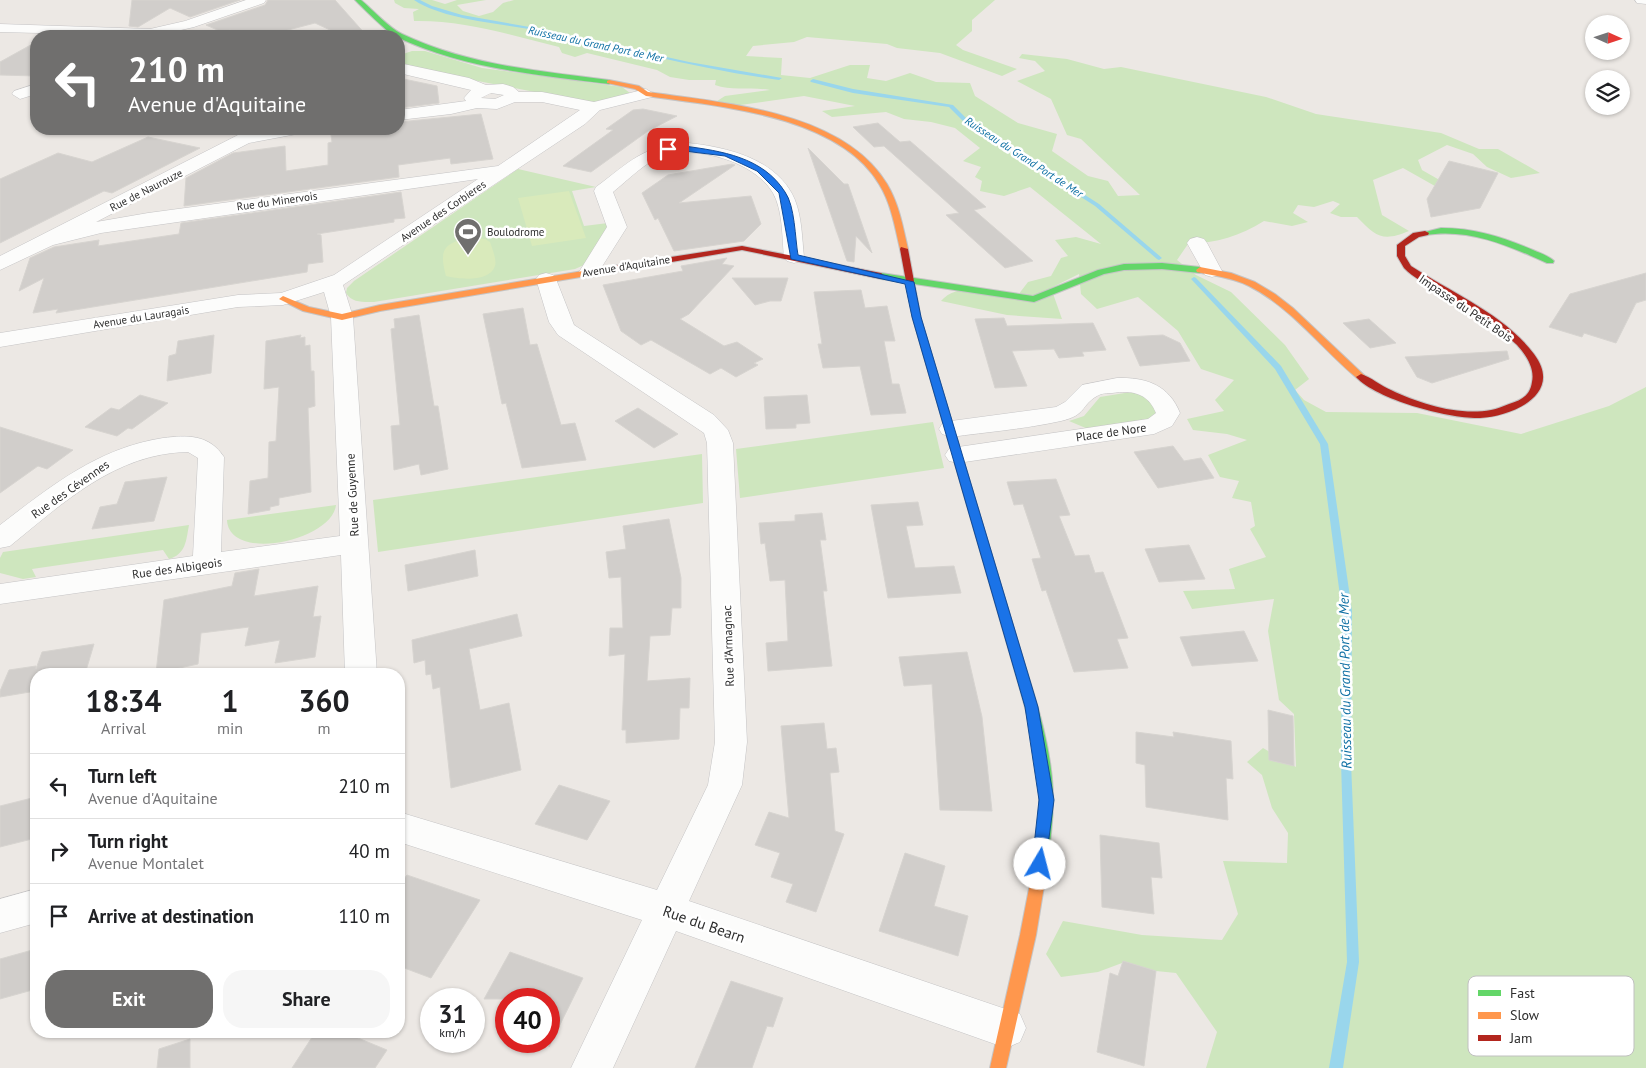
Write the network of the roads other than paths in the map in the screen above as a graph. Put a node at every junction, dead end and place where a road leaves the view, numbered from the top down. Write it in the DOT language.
graph roads {
  1 [pos="259,0"];
  2 [pos="358,0"];
  3 [pos="1642,0"];
  4 [pos="1646,0"];
  5 [pos="189,24"];
  6 [pos="0,28"];
  7 [pos="49,30"];
  8 [pos="164,30"];
  9 [pos="194,30"];
  10 [pos="391,30"];
  11 [pos="405,38"];
  12 [pos="405,69"];
  13 [pos="30,91"];
  14 [pos="20,94"];
  15 [pos="646,94"];
  16 [pos="480,96"];
  17 [pos="594,107"];
  18 [pos="405,115"];
  19 [pos="265,135"];
  20 [pos="504,170"];
  21 [pos="406,183"];
  22 [pos="122,202"];
  23 [pos="437,214"];
  24 [pos="148,219"];
  25 [pos="48,240"];
  26 [pos="1197,243"];
  27 [pos="794,257"];
  28 [pos="1550,261"];
  29 [pos="0,264"];
  30 [pos="1212,271"];
  31 [pos="589,272"];
  32 [pos="546,279"];
  33 [pos="332,282"];
  34 [pos="909,282"];
  35 [pos="284,299"];
  36 [pos="342,317"];
  37 [pos="0,340"];
  38 [pos="950,429"];
  39 [pos="958,455"];
  40 [pos="0,539"];
  41 [pos="355,543"];
  42 [pos="207,564"];
  43 [pos="0,594"];
  44 [pos="361,668"];
  45 [pos="405,829"];
  46 [pos="30,908"];
  47 [pos="668,911"];
  48 [pos="0,916"];
  49 [pos="1006,1028"];
  50 [pos="592,1068"];
  51 [pos="998,1068"];
  1 -- 5 [label="street"];
  2 -- 10 [label="street"];
  3 -- 4 [label="street"];
  5 -- 8 [label="street"];
  5 -- 9 [label="street"];
  6 -- 7 [label="street"];
  11 -- 15 [label="street"];
  12 -- 16 [label="street"];
  13 -- 14 [label="street"];
  15 -- 17 [label="street"];
  15 -- 34 [label="street"];
  16 -- 17 [label="street"];
  16 -- 18 [label="street"];
  17 -- 20 [label="street, Avenue des Corbieres"];
  19 -- 22 [label="street, Rue de Naurouze"];
  20 -- 21 [label="street, Rue du Minervois"];
  20 -- 23 [label="street, Avenue des Corbieres"];
  21 -- 23 [label="street, Rue du Minervois"];
  21 -- 24 [label="street, Rue du Minervois"];
  22 -- 24 [label="street, Rue du Minervois"];
  22 -- 25 [label="street, Rue de Naurouze"];
  23 -- 33 [label="street, Avenue des Corbieres"];
  24 -- 25 [label="street, Rue du Minervois"];
  25 -- 29 [label="street, Rue de Naurouze"];
  26 -- 30 [label="street"];
  27 -- 31 [label="street, Avenue d'Aquitaine"];
  27 -- 31 [label="street"];
  27 -- 34 [label="street, Avenue d'Aquitaine"];
  28 -- 30 [label="street, Impasse du Petit Bois"];
  30 -- 34 [label="street, Impasse du Petit Bois"];
  31 -- 32 [label="street, Avenue d'Aquitaine"];
  32 -- 36 [label="street, Avenue d'Aquitaine"];
  32 -- 47 [label="street, Rue d'Armagnac"];
  33 -- 35 [label="street, Avenue des Corbieres"];
  33 -- 36 [label="street, Rue de Guyenne"];
  34 -- 38 [label="street"];
  35 -- 36 [label="street"];
  35 -- 37 [label="street, Avenue du Lauragais"];
  36 -- 41 [label="street, Rue de Guyenne"];
  38 -- 39 [label="street"];
  38 -- 39 [label="street, Place de Nore"];
  39 -- 49 [label="street"];
  40 -- 42 [label="street, Rue des Cévennes"];
  41 -- 42 [label="street, Rue des Albigeois"];
  41 -- 44 [label="street, Rue de Guyenne"];
  42 -- 43 [label="street, Rue des Albigeois"];
  45 -- 47 [label="street, Rue du Bearn"];
  46 -- 48 [label="street"];
  47 -- 49 [label="street, Rue du Bearn"];
  47 -- 50 [label="street, Rue d'Armagnac"];
  49 -- 51 [label="street"];
}
